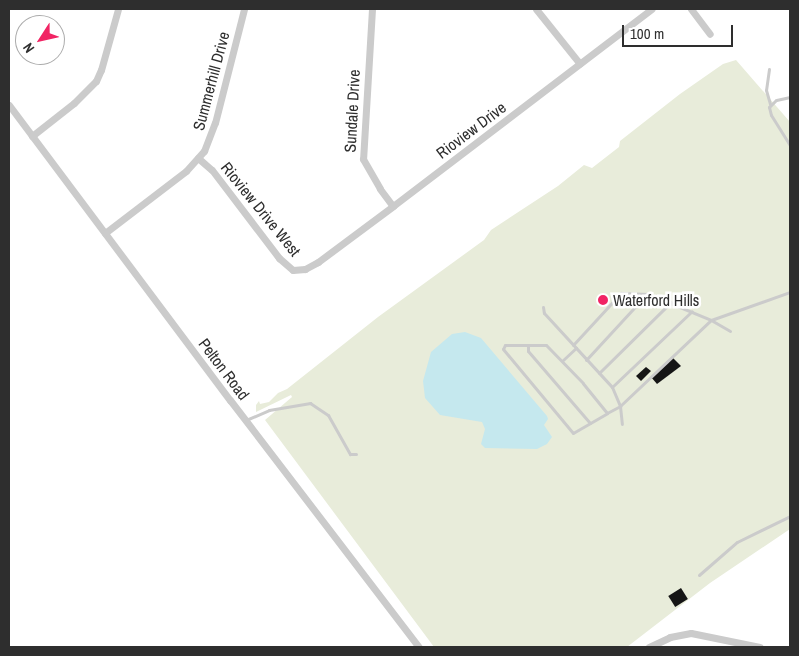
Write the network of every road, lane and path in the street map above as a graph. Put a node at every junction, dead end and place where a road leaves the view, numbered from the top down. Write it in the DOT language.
graph roads {
  1 [pos="118,9"];
  2 [pos="244,9"];
  3 [pos="372,9"];
  4 [pos="536,9"];
  5 [pos="652,9"];
  6 [pos="691,9"];
  7 [pos="710,34"];
  8 [pos="580,64"];
  9 [pos="769,69"];
  10 [pos="790,96"];
  11 [pos="770,104"];
  12 [pos="9,106"];
  13 [pos="32,136"];
  14 [pos="790,145"];
  15 [pos="198,158"];
  16 [pos="393,206"];
  17 [pos="105,233"];
  18 [pos="304,269"];
  19 [pos="790,292"];
  20 [pos="648,294"];
  21 [pos="671,302"];
  22 [pos="543,307"];
  23 [pos="692,311"];
  24 [pos="711,320"];
  25 [pos="730,331"];
  26 [pos="528,345"];
  27 [pos="574,346"];
  28 [pos="563,360"];
  29 [pos="586,360"];
  30 [pos="598,373"];
  31 [pos="612,388"];
  32 [pos="620,406"];
  33 [pos="607,413"];
  34 [pos="245,420"];
  35 [pos="590,423"];
  36 [pos="622,424"];
  37 [pos="356,454"];
  38 [pos="790,516"];
  39 [pos="699,575"];
  40 [pos="419,647"];
  41 [pos="649,647"];
  42 [pos="760,647"];
  1 -- 13 [label="street"];
  2 -- 15 [label="street, Summerhill Drive"];
  3 -- 16 [label="street, Sundale Drive"];
  4 -- 8 [label="street"];
  5 -- 8 [label="street, Rioview Drive"];
  6 -- 7 [label="street"];
  8 -- 16 [label="street, Rioview Drive"];
  9 -- 11 [label="lane"];
  10 -- 11 [label="lane"];
  11 -- 14 [label="lane"];
  12 -- 13 [label="street, Pelton Road"];
  13 -- 17 [label="street, Pelton Road"];
  15 -- 17 [label="street, Summerhill Drive"];
  15 -- 18 [label="street, Rioview Drive West"];
  16 -- 18 [label="street, Rioview Drive"];
  17 -- 34 [label="street, Pelton Road"];
  19 -- 24 [label="lane"];
  20 -- 21 [label="lane"];
  20 -- 27 [label="lane"];
  20 -- 29 [label="lane"];
  21 -- 23 [label="lane"];
  21 -- 30 [label="lane"];
  22 -- 27 [label="lane"];
  23 -- 24 [label="lane"];
  23 -- 31 [label="lane"];
  24 -- 25 [label="lane"];
  24 -- 32 [label="lane"];
  26 -- 28 [label="lane"];
  26 -- 35 [label="lane"];
  26 -- 35 [label="lane"];
  27 -- 28 [label="lane"];
  27 -- 29 [label="lane"];
  28 -- 33 [label="lane"];
  29 -- 30 [label="lane"];
  30 -- 31 [label="lane"];
  31 -- 32 [label="lane"];
  32 -- 33 [label="lane"];
  32 -- 36 [label="lane"];
  33 -- 35 [label="lane"];
  34 -- 37 [label="lane"];
  34 -- 40 [label="street, Pelton Road"];
  38 -- 39 [label="lane"];
  41 -- 42 [label="street"];
}
